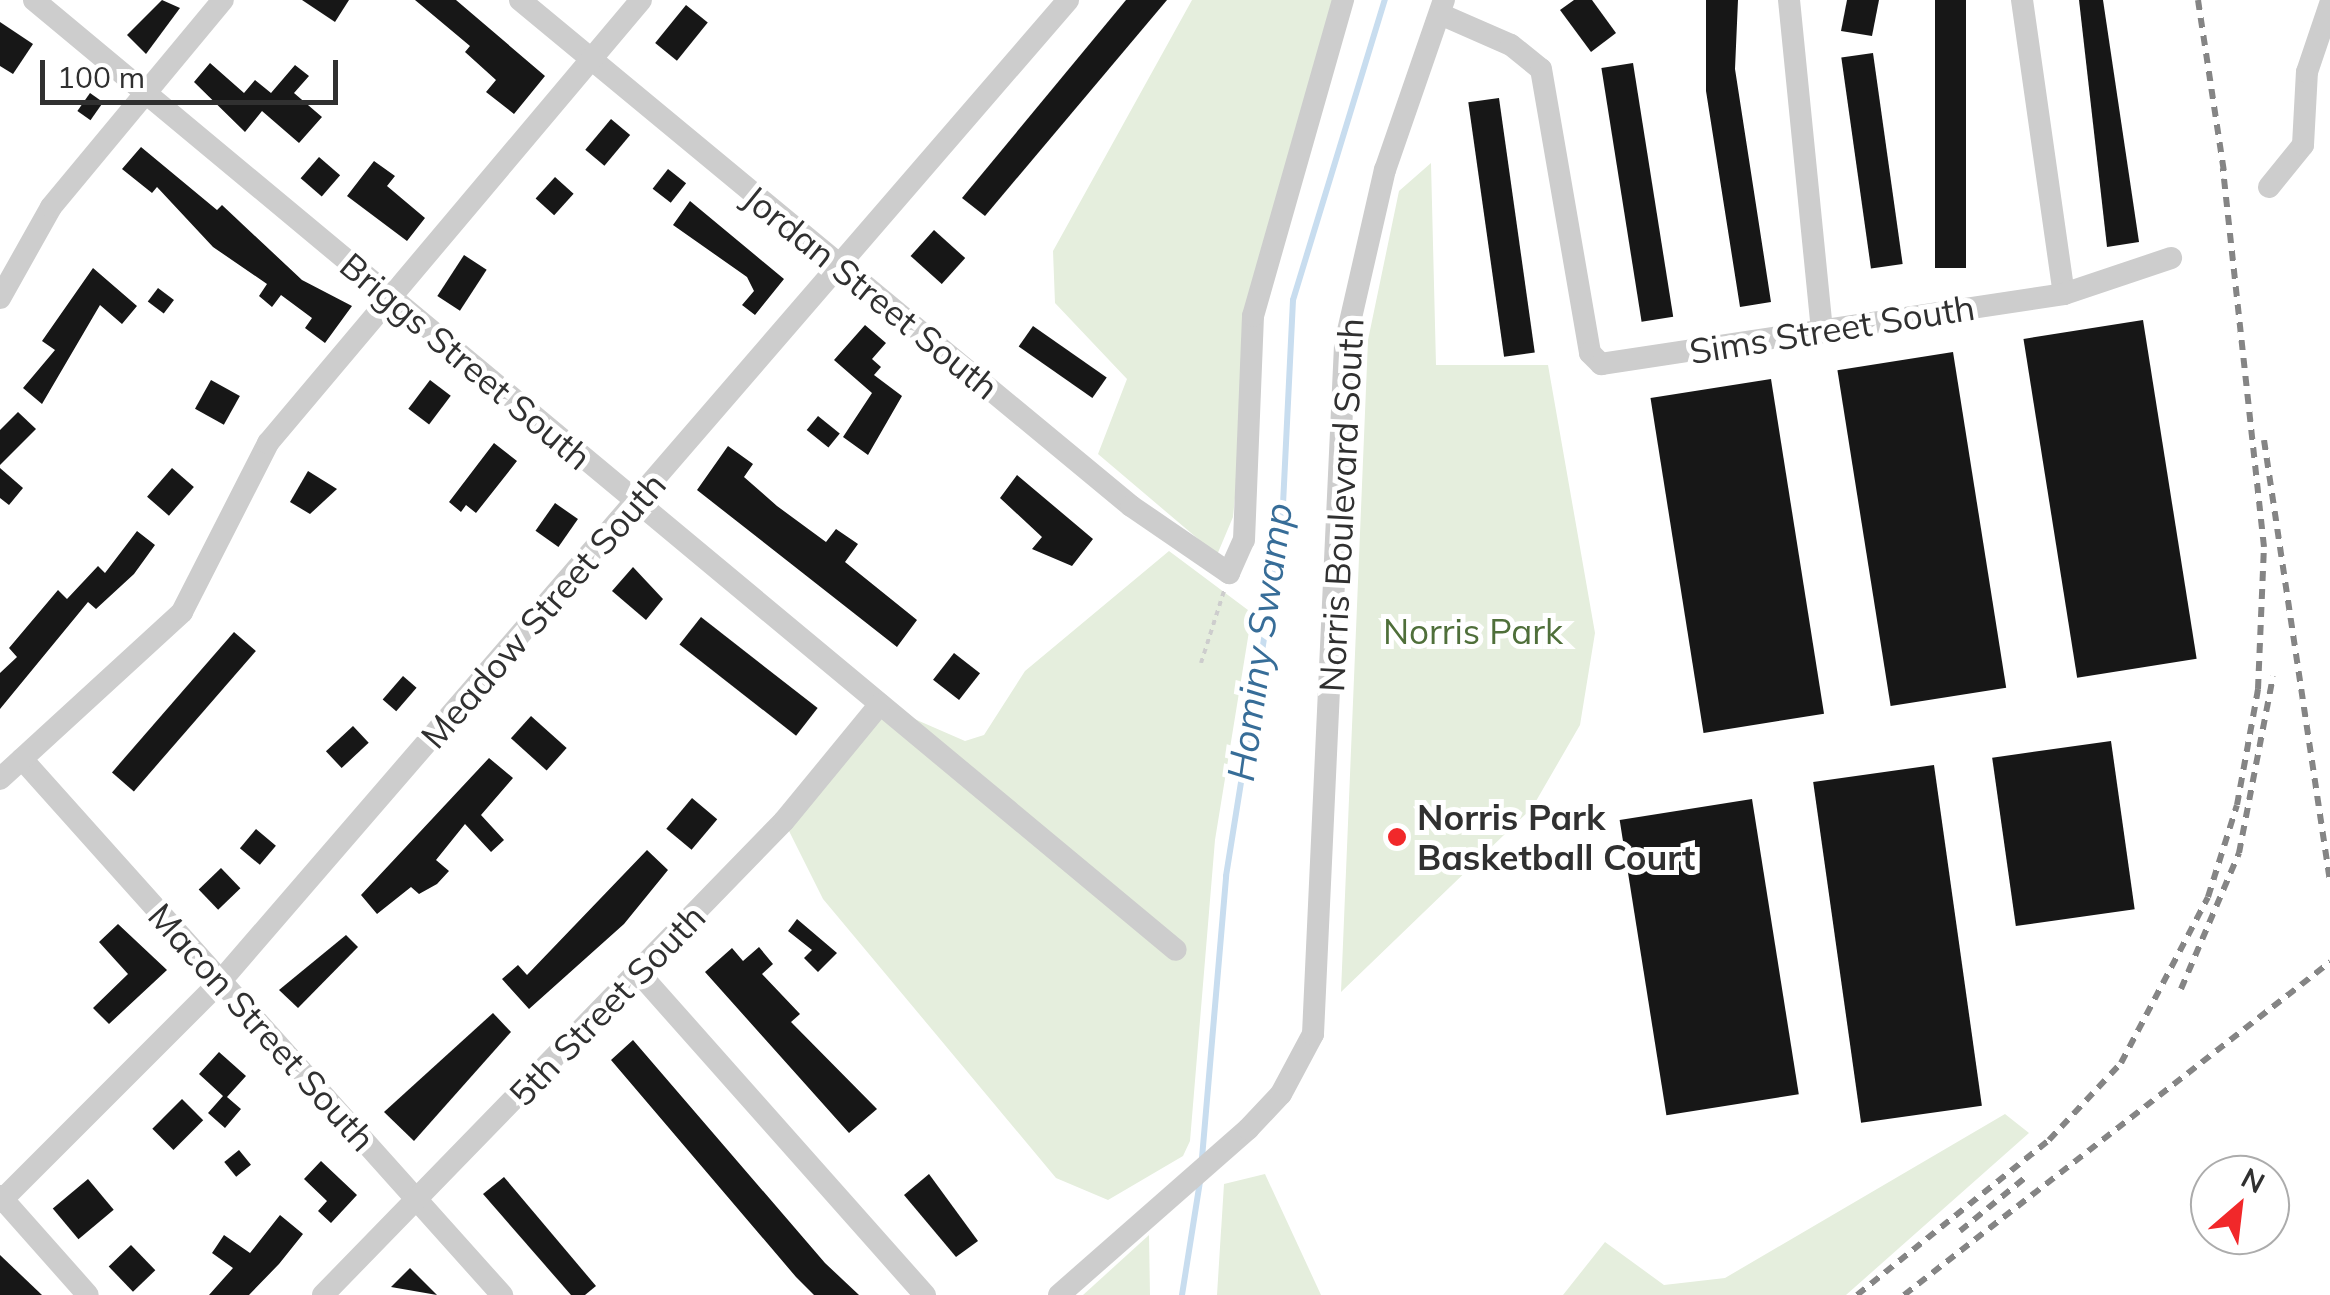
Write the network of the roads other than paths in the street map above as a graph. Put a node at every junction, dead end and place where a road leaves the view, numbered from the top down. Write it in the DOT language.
graph roads {
  1 [pos="34,0"];
  2 [pos="222,0"];
  3 [pos="520,0"];
  4 [pos="641,0"];
  5 [pos="1068,0"];
  6 [pos="1343,0"];
  7 [pos="1789,0"];
  8 [pos="2022,0"];
  9 [pos="2330,4"];
  10 [pos="1442,7"];
  11 [pos="590,60"];
  12 [pos="143,94"];
  13 [pos="2269,187"];
  14 [pos="2171,258"];
  15 [pos="837,264"];
  16 [pos="2064,294"];
  17 [pos="0,298"];
  18 [pos="392,299"];
  19 [pos="1822,332"];
  20 [pos="636,502"];
  21 [pos="880,704"];
  22 [pos="22,759"];
  23 [pos="0,779"];
  24 [pos="1176,950"];
  25 [pos="639,973"];
  26 [pos="219,983"];
  27 [pos="1,1199"];
  28 [pos="418,1200"];
  29 [pos="88,1295"];
  30 [pos="322,1295"];
  31 [pos="502,1295"];
  32 [pos="925,1295"];
  33 [pos="1059,1295"];
  1 -- 12 [label="street, Briggs Street South"];
  2 -- 12 [label="street"];
  3 -- 11 [label="street, Jordan Street South"];
  4 -- 11 [label="street"];
  5 -- 15 [label="street, Meadow Street South"];
  6 -- 15 [label="street, Jordan Street South"];
  7 -- 19 [label="street"];
  8 -- 16 [label="street"];
  9 -- 13 [label="street"];
  10 -- 19 [label="street, Sims Street South"];
  10 -- 33 [label="street, Norris Boulevard South"];
  11 -- 15 [label="street, Jordan Street South"];
  11 -- 18 [label="street"];
  12 -- 17 [label="street"];
  12 -- 18 [label="street, Briggs Street South"];
  14 -- 16 [label="street, Sims Street South"];
  15 -- 20 [label="street, Meadow Street South"];
  16 -- 19 [label="street, Sims Street South"];
  18 -- 20 [label="street, Briggs Street South"];
  18 -- 22 [label="street"];
  20 -- 21 [label="street, Briggs Street South"];
  20 -- 26 [label="street, Meadow Street South"];
  21 -- 24 [label="street, Briggs Street South"];
  21 -- 25 [label="street, 5th Street South"];
  22 -- 23 [label="street"];
  22 -- 26 [label="street, Macon Street South"];
  25 -- 28 [label="street, 5th Street South"];
  25 -- 32 [label="street"];
  26 -- 27 [label="street, Meadow Street South"];
  26 -- 28 [label="street, Macon Street South"];
  27 -- 29 [label="street"];
  28 -- 30 [label="street, 5th Street South"];
  28 -- 31 [label="street, Macon Street South"];
}
